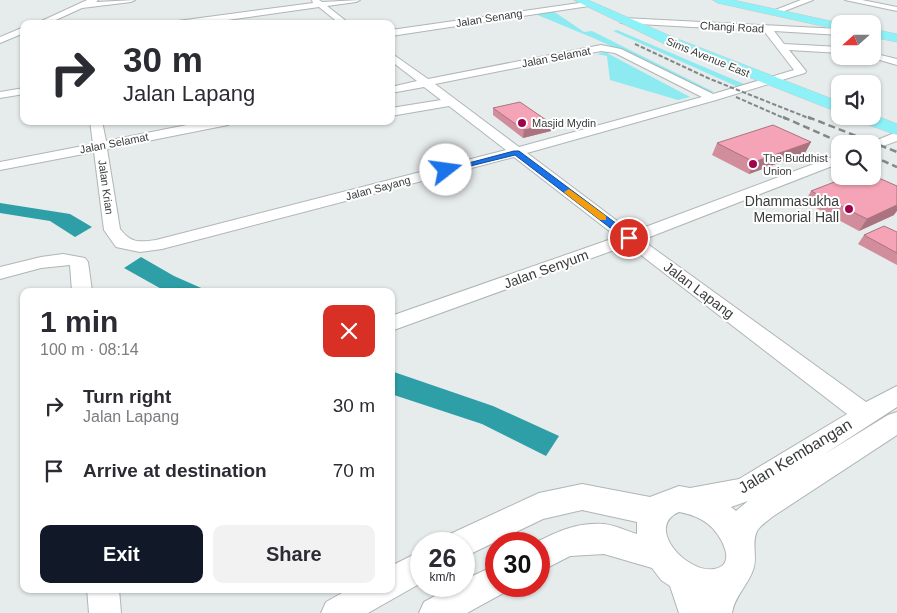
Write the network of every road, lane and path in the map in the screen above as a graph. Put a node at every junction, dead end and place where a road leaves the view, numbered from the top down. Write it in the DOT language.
graph roads {
  1 [pos="94,0"];
  2 [pos="130,0"];
  3 [pos="356,0"];
  4 [pos="718,0"];
  5 [pos="809,0"];
  6 [pos="849,0"];
  7 [pos="317,2"];
  8 [pos="583,2"];
  9 [pos="80,6"];
  10 [pos="897,9"];
  11 [pos="774,12"];
  12 [pos="47,20"];
  13 [pos="203,20"];
  14 [pos="341,20"];
  15 [pos="624,21"];
  16 [pos="831,24"];
  17 [pos="767,29"];
  18 [pos="20,32"];
  19 [pos="395,32"];
  20 [pos="831,32"];
  21 [pos="881,34"];
  22 [pos="897,34"];
  23 [pos="881,35"];
  24 [pos="12,36"];
  25 [pos="20,36"];
  26 [pos="897,38"];
  27 [pos="0,40"];
  28 [pos="783,47"];
  29 [pos="831,50"];
  30 [pos="881,58"];
  31 [pos="395,59"];
  32 [pos="897,62"];
  33 [pos="768,81"];
  34 [pos="427,82"];
  35 [pos="395,89"];
  36 [pos="20,92"];
  37 [pos="0,95"];
  38 [pos="712,98"];
  39 [pos="451,102"];
  40 [pos="831,105"];
  41 [pos="395,111"];
  42 [pos="881,124"];
  43 [pos="97,125"];
  44 [pos="208,125"];
  45 [pos="897,130"];
  46 [pos="897,136"];
  47 [pos="881,142"];
  48 [pos="100,146"];
  49 [pos="516,152"];
  50 [pos="831,161"];
  51 [pos="0,166"];
  52 [pos="629,238"];
  53 [pos="127,245"];
  54 [pos="0,273"];
  55 [pos="82,288"];
  56 [pos="395,323"];
  57 [pos="897,395"];
  58 [pos="865,414"];
  59 [pos="897,422"];
  60 [pos="687,500"];
  61 [pos="655,512"];
  62 [pos="475,537"];
  63 [pos="739,544"];
  64 [pos="550,551"];
  65 [pos="659,555"];
  66 [pos="410,572"];
  67 [pos="682,577"];
  68 [pos="395,580"];
  69 [pos="730,580"];
  70 [pos="485,586"];
  71 [pos="104,593"];
  72 [pos="373,593"];
  73 [pos="105,613"];
  74 [pos="337,613"];
  75 [pos="435,613"];
  76 [pos="695,613"];
  77 [pos="716,613"];
  1 -- 9 [label="street"];
  2 -- 9 [label="street"];
  3 -- 7 [label="street"];
  4 -- 11 [label="main road, Changi Road"];
  5 -- 11 [label="street"];
  6 -- 10 [label="street"];
  7 -- 13 [label="street"];
  7 -- 14 [label="street"];
  8 -- 15 [label="main road, Sims Avenue East"];
  8 -- 19 [label="street, Jalan Senang"];
  9 -- 12 [label="street"];
  11 -- 16 [label="main road, Changi Road"];
  15 -- 17 [label="street, Changi Road"];
  15 -- 33 [label="main road, Sims Avenue East"];
  17 -- 20 [label="street, Changi Road"];
  17 -- 28 [label="street, Jalan Sayang"];
  18 -- 24 [label="street"];
  21 -- 22 [label="street"];
  23 -- 26 [label="main road"];
  24 -- 25 [label="street"];
  24 -- 27 [label="street"];
  28 -- 29 [label="street"];
  28 -- 33 [label="street, Jalan Sayang"];
  30 -- 32 [label="street"];
  31 -- 34 [label="street, Jalan Lapang"];
  33 -- 38 [label="street, Jalan Sayang"];
  33 -- 40 [label="main road, Sims Avenue East"];
  34 -- 35 [label="street, Jalan Selamat"];
  34 -- 38 [label="street, Jalan Selamat"];
  34 -- 39 [label="street, Jalan Lapang"];
  36 -- 37 [label="street"];
  38 -- 49 [label="street, Jalan Sayang"];
  39 -- 41 [label="street"];
  39 -- 49 [label="street, Jalan Lapang"];
  42 -- 45 [label="main road"];
  43 -- 48 [label="street, Jalan Krian"];
  44 -- 48 [label="street, Jalan Selamat"];
  46 -- 47 [label="street"];
  48 -- 51 [label="street, Jalan Selamat"];
  48 -- 53 [label="street, Jalan Krian"];
  49 -- 52 [label="street, Jalan Lapang"];
  49 -- 53 [label="street, Jalan Sayang"];
  50 -- 52 [label="street, Jalan Senyum"];
  52 -- 56 [label="street, Jalan Senyum"];
  52 -- 58 [label="street, Jalan Lapang"];
  54 -- 55 [label="street"];
  57 -- 58 [label="street, Jalan Kembangan"];
  58 -- 60 [label="street, Jalan Kembangan"];
  59 -- 63 [label="street, Jalan Kembangan"];
  60 -- 61 [label="street, Jalan Kembangan"];
  60 -- 63 [label="street"];
  61 -- 62 [label="street"];
  61 -- 65 [label="street"];
  63 -- 69 [label="street, Jalan Kembangan"];
  64 -- 65 [label="street"];
  65 -- 67 [label="street"];
  66 -- 68 [label="street"];
  67 -- 69 [label="street"];
  67 -- 76 [label="street"];
  69 -- 77 [label="street, Jalan Kembangan"];
  70 -- 75 [label="street"];
  71 -- 73 [label="street"];
  72 -- 74 [label="street"];
}
